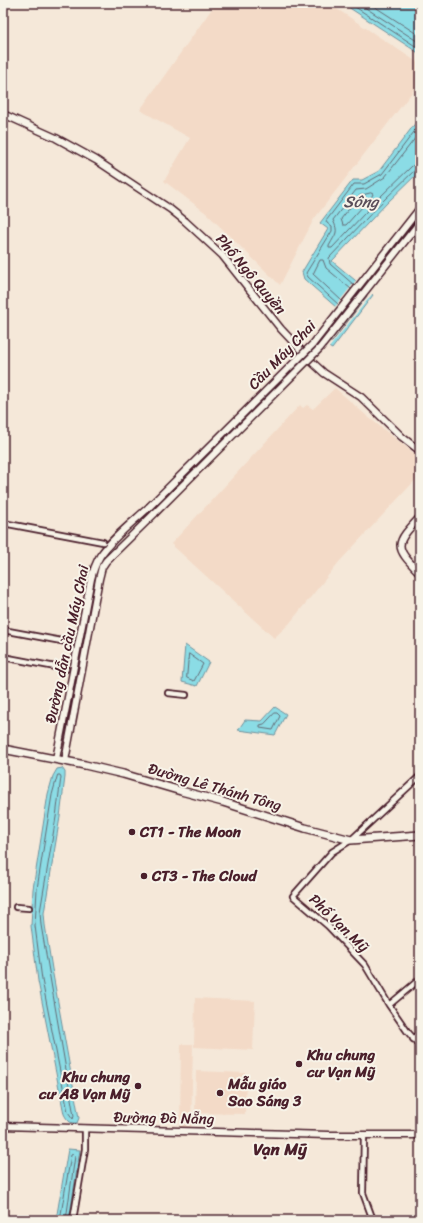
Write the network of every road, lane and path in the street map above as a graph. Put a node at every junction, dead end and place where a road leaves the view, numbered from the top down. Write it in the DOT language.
graph roads {
  1 [pos="3,114"];
  2 [pos="420,208"];
  3 [pos="420,222"];
  4 [pos="420,451"];
  5 [pos="149,507"];
  6 [pos="155,513"];
  7 [pos="420,516"];
  8 [pos="3,523"];
  9 [pos="103,542"];
  10 [pos="420,573"];
  11 [pos="3,630"];
  12 [pos="72,643"];
  13 [pos="3,657"];
  14 [pos="66,669"];
  15 [pos="168,693"];
  16 [pos="186,695"];
  17 [pos="3,749"];
  18 [pos="56,759"];
  19 [pos="65,761"];
  20 [pos="420,776"];
  21 [pos="420,835"];
  22 [pos="351,840"];
  23 [pos="16,907"];
  24 [pos="29,908"];
  25 [pos="420,979"];
  26 [pos="389,1005"];
  27 [pos="420,1034"];
  28 [pos="413,1039"];
  29 [pos="420,1046"];
  30 [pos="3,1126"];
  31 [pos="85,1130"];
  32 [pos="364,1135"];
  33 [pos="420,1135"];
  34 [pos="73,1220"];
  35 [pos="373,1220"];
  1 -- 4 [label="street, Phố Ngô Quyền"];
  2 -- 5 [label="street, Cầu Máy Chai, bridge"];
  3 -- 6 [label="street, Cầu Máy Chai, bridge"];
  5 -- 18 [label="street, Đường dẫn cầu Máy Chai"];
  6 -- 19 [label="street, Đường dẫn cầu Máy Chai"];
  7 -- 10 [label="street"];
  8 -- 9 [label="street"];
  11 -- 12 [label="street"];
  13 -- 14 [label="street"];
  15 -- 16 [label="street"];
  17 -- 18 [label="main road, Đường Lê Thánh Tông"];
  18 -- 19 [label="main road, Đường Lê Thánh Tông"];
  19 -- 22 [label="main road, Đường Lê Thánh Tông"];
  20 -- 22 [label="street, Phố Vạn Mỹ"];
  21 -- 22 [label="main road, Đường Lê Thánh Tông"];
  22 -- 26 [label="street, Phố Vạn Mỹ"];
  23 -- 24 [label="street"];
  25 -- 26 [label="street"];
  26 -- 28 [label="street, Phố Vạn Mỹ"];
  27 -- 28 [label="street"];
  28 -- 29 [label="street, Phố Vạn Mỹ"];
  30 -- 31 [label="street, Đường Đà Nẵng"];
  31 -- 32 [label="street, Đường Đà Nẵng"];
  31 -- 34 [label="street"];
  32 -- 33 [label="street, Đường Đà Nẵng"];
  32 -- 35 [label="street"];
}
